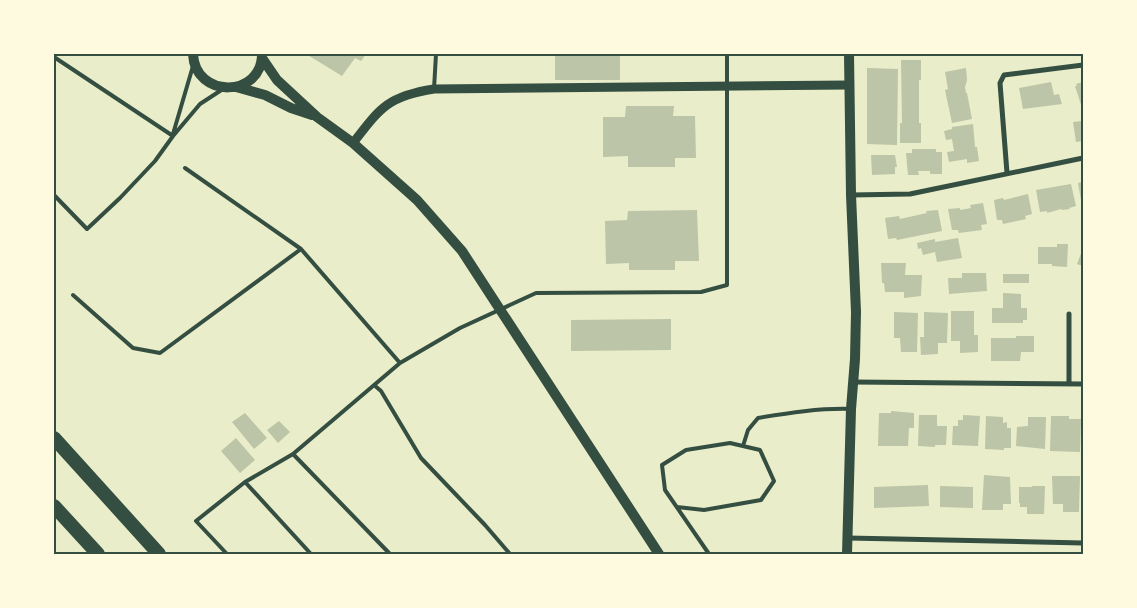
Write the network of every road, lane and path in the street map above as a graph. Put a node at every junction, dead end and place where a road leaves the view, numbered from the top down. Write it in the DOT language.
graph roads {
  1 [pos="436,54"];
  2 [pos="727,54"];
  3 [pos="849,54"];
  4 [pos="262,56"];
  5 [pos="54,57"];
  6 [pos="193,59"];
  7 [pos="1083,65"];
  8 [pos="850,85"];
  9 [pos="728,86"];
  10 [pos="236,87"];
  11 [pos="224,88"];
  12 [pos="434,89"];
  13 [pos="318,117"];
  14 [pos="173,136"];
  15 [pos="353,143"];
  16 [pos="1083,158"];
  17 [pos="185,168"];
  18 [pos="1006,173"];
  19 [pos="54,195"];
  20 [pos="851,195"];
  21 [pos="300,249"];
  22 [pos="73,295"];
  23 [pos="500,309"];
  24 [pos="1069,314"];
  25 [pos="400,363"];
  26 [pos="853,382"];
  27 [pos="1069,383"];
  28 [pos="1083,384"];
  29 [pos="374,385"];
  30 [pos="851,409"];
  31 [pos="54,438"];
  32 [pos="742,446"];
  33 [pos="294,454"];
  34 [pos="245,482"];
  35 [pos="54,506"];
  36 [pos="677,508"];
  37 [pos="847,538"];
  38 [pos="1083,543"];
  39 [pos="98,554"];
  40 [pos="159,554"];
  41 [pos="227,554"];
  42 [pos="311,554"];
  43 [pos="390,554"];
  44 [pos="510,554"];
  45 [pos="659,554"];
  46 [pos="710,554"];
  47 [pos="847,554"];
  1 -- 12 [label="lane"];
  2 -- 9 [label="lane"];
  3 -- 8 [label="main road"];
  4 -- 10 [label="main road"];
  4 -- 13 [label="main road"];
  5 -- 14 [label="lane"];
  6 -- 11 [label="main road"];
  6 -- 14 [label="lane"];
  7 -- 18 [label="street"];
  8 -- 9 [label="street"];
  8 -- 20 [label="main road"];
  9 -- 12 [label="street"];
  9 -- 23 [label="lane"];
  10 -- 11 [label="main road"];
  10 -- 13 [label="main road"];
  11 -- 14 [label="lane"];
  12 -- 15 [label="street"];
  13 -- 15 [label="main road"];
  14 -- 19 [label="lane"];
  15 -- 23 [label="main road"];
  16 -- 18 [label="street"];
  17 -- 21 [label="lane"];
  18 -- 20 [label="street"];
  20 -- 26 [label="main road"];
  21 -- 22 [label="lane"];
  21 -- 25 [label="lane"];
  23 -- 25 [label="lane"];
  23 -- 45 [label="main road"];
  24 -- 27 [label="street"];
  25 -- 29 [label="lane"];
  26 -- 27 [label="street"];
  26 -- 30 [label="main road"];
  27 -- 28 [label="street"];
  29 -- 33 [label="lane"];
  29 -- 44 [label="lane"];
  30 -- 32 [label="lane"];
  30 -- 37 [label="main road"];
  31 -- 40 [label="highway"];
  32 -- 36 [label="lane"];
  32 -- 36 [label="lane"];
  33 -- 34 [label="lane"];
  33 -- 43 [label="lane"];
  34 -- 41 [label="lane"];
  34 -- 42 [label="lane"];
  35 -- 39 [label="highway"];
  36 -- 46 [label="lane"];
  37 -- 38 [label="street"];
  37 -- 47 [label="main road"];
}
